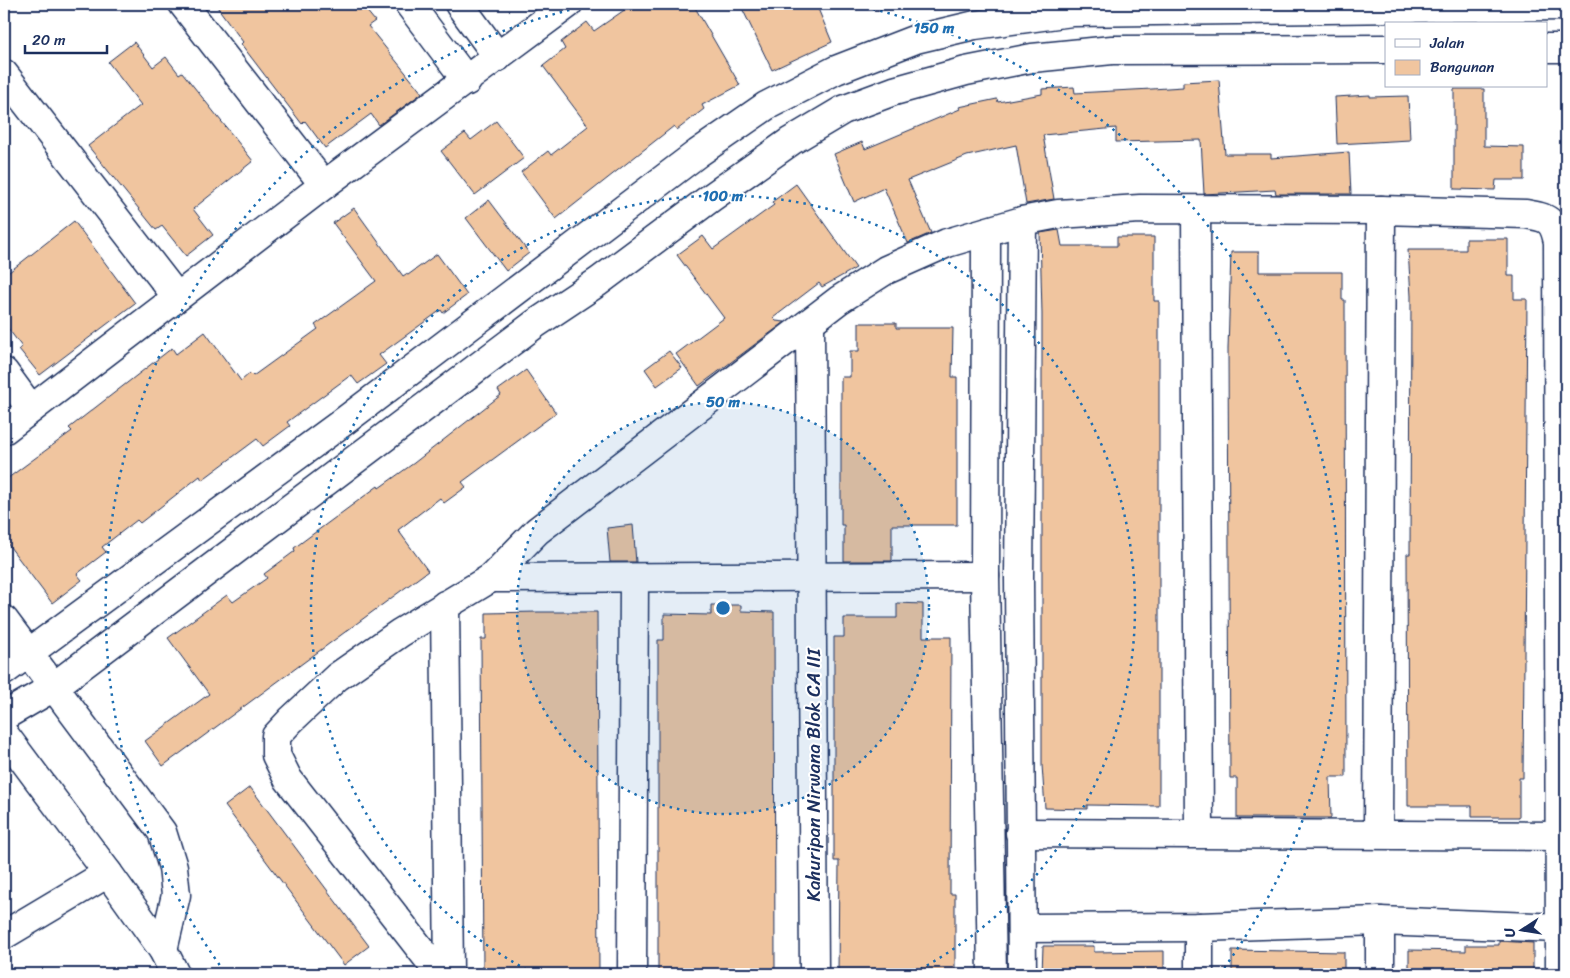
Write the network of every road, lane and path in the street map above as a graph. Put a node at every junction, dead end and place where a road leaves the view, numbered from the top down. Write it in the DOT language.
graph roads {
  1 [pos="183,4"];
  2 [pos="409,4"];
  3 [pos="459,4"];
  4 [pos="568,4"];
  5 [pos="1566,6"];
  6 [pos="1106,7"];
  7 [pos="1025,11"];
  8 [pos="1548,48"];
  9 [pos="1566,48"];
  10 [pos="1385,49"];
  11 [pos="1112,50"];
  12 [pos="498,57"];
  13 [pos="1032,58"];
  14 [pos="4,74"];
  15 [pos="467,80"];
  16 [pos="324,185"];
  17 [pos="1196,210"];
  18 [pos="1381,210"];
  19 [pos="1022,221"];
  20 [pos="986,232"];
  21 [pos="510,294"];
  22 [pos="177,297"];
  23 [pos="535,324"];
  24 [pos="810,324"];
  25 [pos="4,372"];
  26 [pos="31,409"];
  27 [pos="4,430"];
  28 [pos="811,576"];
  29 [pos="985,576"];
  30 [pos="491,578"];
  31 [pos="634,579"];
  32 [pos="445,605"];
  33 [pos="4,620"];
  34 [pos="29,654"];
  35 [pos="4,671"];
  36 [pos="52,688"];
  37 [pos="4,716"];
  38 [pos="4,734"];
  39 [pos="1020,833"];
  40 [pos="1199,833"];
  41 [pos="1378,833"];
  42 [pos="1560,836"];
  43 [pos="1563,872"];
  44 [pos="108,873"];
  45 [pos="1380,921"];
  46 [pos="1199,927"];
  47 [pos="1022,928"];
  48 [pos="1560,928"];
  49 [pos="4,935"];
  50 [pos="163,950"];
  51 [pos="175,974"];
  52 [pos="440,974"];
  53 [pos="450,974"];
  54 [pos="632,974"];
  55 [pos="814,974"];
  56 [pos="992,974"];
  57 [pos="1022,974"];
  58 [pos="1199,974"];
  59 [pos="1380,974"];
  60 [pos="1560,974"];
  1 -- 16 [label="street"];
  2 -- 15 [label="street"];
  3 -- 12 [label="street"];
  4 -- 12 [label="street"];
  5 -- 6 [label="street"];
  6 -- 7 [label="street"];
  6 -- 11 [label="street"];
  7 -- 13 [label="street"];
  7 -- 21 [label="street"];
  8 -- 9 [label="street"];
  10 -- 11 [label="street"];
  11 -- 13 [label="street"];
  12 -- 15 [label="street"];
  13 -- 23 [label="street"];
  14 -- 22 [label="street"];
  15 -- 16 [label="street"];
  16 -- 22 [label="street"];
  17 -- 18 [label="street"];
  17 -- 19 [label="street"];
  17 -- 40 [label="street"];
  18 -- 41 [label="street"];
  18 -- 42 [label="street"];
  19 -- 20 [label="street"];
  19 -- 39 [label="street"];
  20 -- 24 [label="street"];
  20 -- 29 [label="street"];
  21 -- 23 [label="street"];
  21 -- 34 [label="street"];
  22 -- 26 [label="street"];
  23 -- 36 [label="street"];
  24 -- 28 [label="street, Kahuripan Nirwana Blok CA III"];
  24 -- 30 [label="street"];
  25 -- 26 [label="street"];
  26 -- 27 [label="street"];
  28 -- 29 [label="street"];
  28 -- 31 [label="street"];
  28 -- 55 [label="street, Kahuripan Nirwana Blok CA III"];
  29 -- 56 [label="street"];
  30 -- 31 [label="street"];
  30 -- 32 [label="street"];
  31 -- 54 [label="street"];
  32 -- 52 [label="street"];
  32 -- 53 [label="street"];
  33 -- 34 [label="street"];
  34 -- 35 [label="street"];
  34 -- 36 [label="street"];
  36 -- 37 [label="street"];
  36 -- 50 [label="street"];
  38 -- 44 [label="street"];
  39 -- 40 [label="street"];
  39 -- 47 [label="street"];
  40 -- 41 [label="street"];
  41 -- 42 [label="street"];
  42 -- 43 [label="street"];
  43 -- 48 [label="street"];
  44 -- 49 [label="street"];
  44 -- 50 [label="street"];
  45 -- 46 [label="street"];
  45 -- 48 [label="street"];
  45 -- 59 [label="street"];
  46 -- 47 [label="street"];
  46 -- 58 [label="street"];
  47 -- 57 [label="street"];
  48 -- 60 [label="street"];
  50 -- 51 [label="street"];
}
